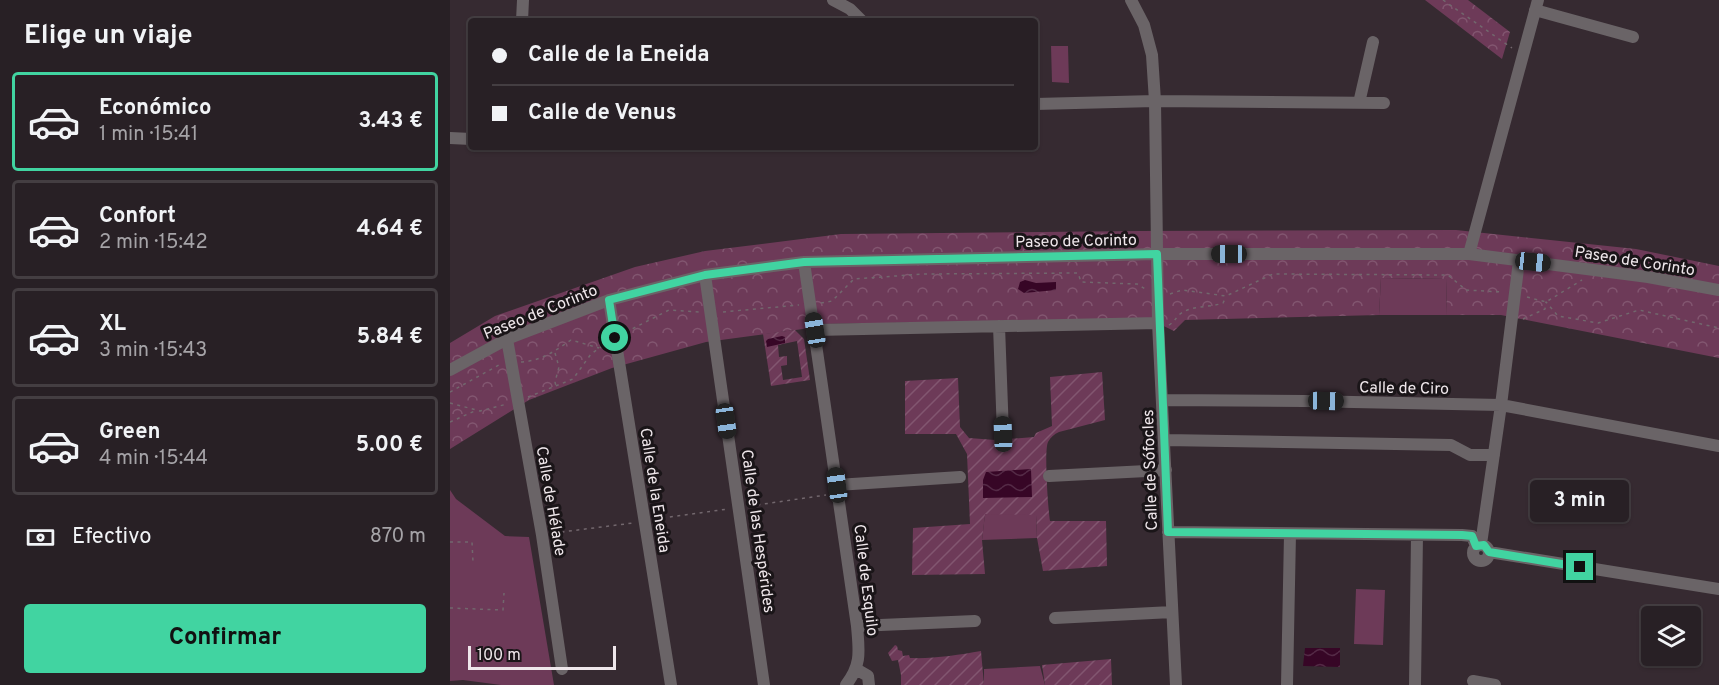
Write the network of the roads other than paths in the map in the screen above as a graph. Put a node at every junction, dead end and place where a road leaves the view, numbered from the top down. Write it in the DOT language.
graph roads {
  1 [pos="522,0"];
  2 [pos="833,0"];
  3 [pos="1131,0"];
  4 [pos="1536,5"];
  5 [pos="522,18"];
  6 [pos="859,18"];
  7 [pos="1633,37"];
  8 [pos="1374,42"];
  9 [pos="1155,101"];
  10 [pos="1359,103"];
  11 [pos="1384,103"];
  12 [pos="1038,104"];
  13 [pos="450,138"];
  14 [pos="468,139"];
  15 [pos="1157,254"];
  16 [pos="1469,254"];
  17 [pos="1519,261"];
  18 [pos="804,262"];
  19 [pos="705,275"];
  20 [pos="1719,290"];
  21 [pos="609,300"];
  22 [pos="1159,325"];
  23 [pos="999,326"];
  24 [pos="815,330"];
  25 [pos="507,339"];
  26 [pos="450,369"];
  27 [pos="1163,400"];
  28 [pos="1501,405"];
  29 [pos="1003,434"];
  30 [pos="1165,440"];
  31 [pos="1719,446"];
  32 [pos="1494,455"];
  33 [pos="1166,470"];
  34 [pos="1049,476"];
  35 [pos="960,477"];
  36 [pos="838,489"];
  37 [pos="1168,532"];
  38 [pos="1290,534"];
  39 [pos="1417,535"];
  40 [pos="1482,547"];
  41 [pos="1719,589"];
  42 [pos="1172,612"];
  43 [pos="1055,618"];
  44 [pos="975,621"];
  45 [pos="857,626"];
  46 [pos="562,669"];
  47 [pos="856,669"];
  48 [pos="1473,681"];
  49 [pos="671,685"];
  50 [pos="764,685"];
  51 [pos="846,685"];
  52 [pos="869,685"];
  53 [pos="1176,685"];
  54 [pos="1287,685"];
  55 [pos="1415,685"];
  56 [pos="1495,685"];
  1 -- 5 [label="street"];
  2 -- 6 [label="street"];
  3 -- 9 [label="street, Calle de Sófocles"];
  4 -- 7 [label="street"];
  4 -- 16 [label="street"];
  8 -- 10 [label="street"];
  9 -- 10 [label="street"];
  9 -- 12 [label="street"];
  9 -- 15 [label="street, Calle de Sófocles"];
  10 -- 11 [label="street"];
  13 -- 14 [label="street"];
  15 -- 16 [label="street, Paseo de Corinto"];
  15 -- 18 [label="street, Paseo de Corinto"];
  15 -- 22 [label="street, Calle de Sófocles"];
  16 -- 17 [label="street, Paseo de Corinto"];
  17 -- 20 [label="street, Paseo de Corinto"];
  17 -- 28 [label="street"];
  18 -- 19 [label="street, Paseo de Corinto"];
  18 -- 24 [label="street, Calle de Esquilo"];
  19 -- 21 [label="street, Paseo de Corinto"];
  19 -- 50 [label="street, Calle de las Hespérides"];
  21 -- 25 [label="street, Paseo de Corinto"];
  21 -- 49 [label="street, Calle de la Eneida"];
  22 -- 23 [label="street"];
  22 -- 27 [label="street, Calle de Sófocles"];
  23 -- 24 [label="street"];
  23 -- 29 [label="street"];
  24 -- 36 [label="street, Calle de Esquilo"];
  25 -- 26 [label="street, Paseo de Corinto"];
  25 -- 46 [label="street, Calle de Hélade"];
  27 -- 28 [label="street, Calle de Ciro"];
  27 -- 30 [label="street, Calle de Sófocles"];
  28 -- 31 [label="street, Calle de Ciro"];
  28 -- 32 [label="street"];
  30 -- 32 [label="street"];
  30 -- 33 [label="street, Calle de Sófocles"];
  32 -- 40 [label="street"];
  33 -- 34 [label="street"];
  33 -- 37 [label="street, Calle de Sófocles"];
  35 -- 36 [label="street"];
  36 -- 45 [label="street, Calle de Esquilo"];
  37 -- 38 [label="street"];
  37 -- 42 [label="street, Calle de Sófocles"];
  38 -- 39 [label="street"];
  38 -- 54 [label="street"];
  39 -- 40 [label="street"];
  39 -- 55 [label="street"];
  40 -- 41 [label="street"];
  42 -- 43 [label="street"];
  42 -- 53 [label="street, Calle de Sófocles"];
  44 -- 45 [label="street"];
  45 -- 47 [label="street, Calle de Esquilo"];
  47 -- 51 [label="street, Calle de Esquilo"];
  47 -- 52 [label="street"];
  48 -- 56 [label="street"];
}
